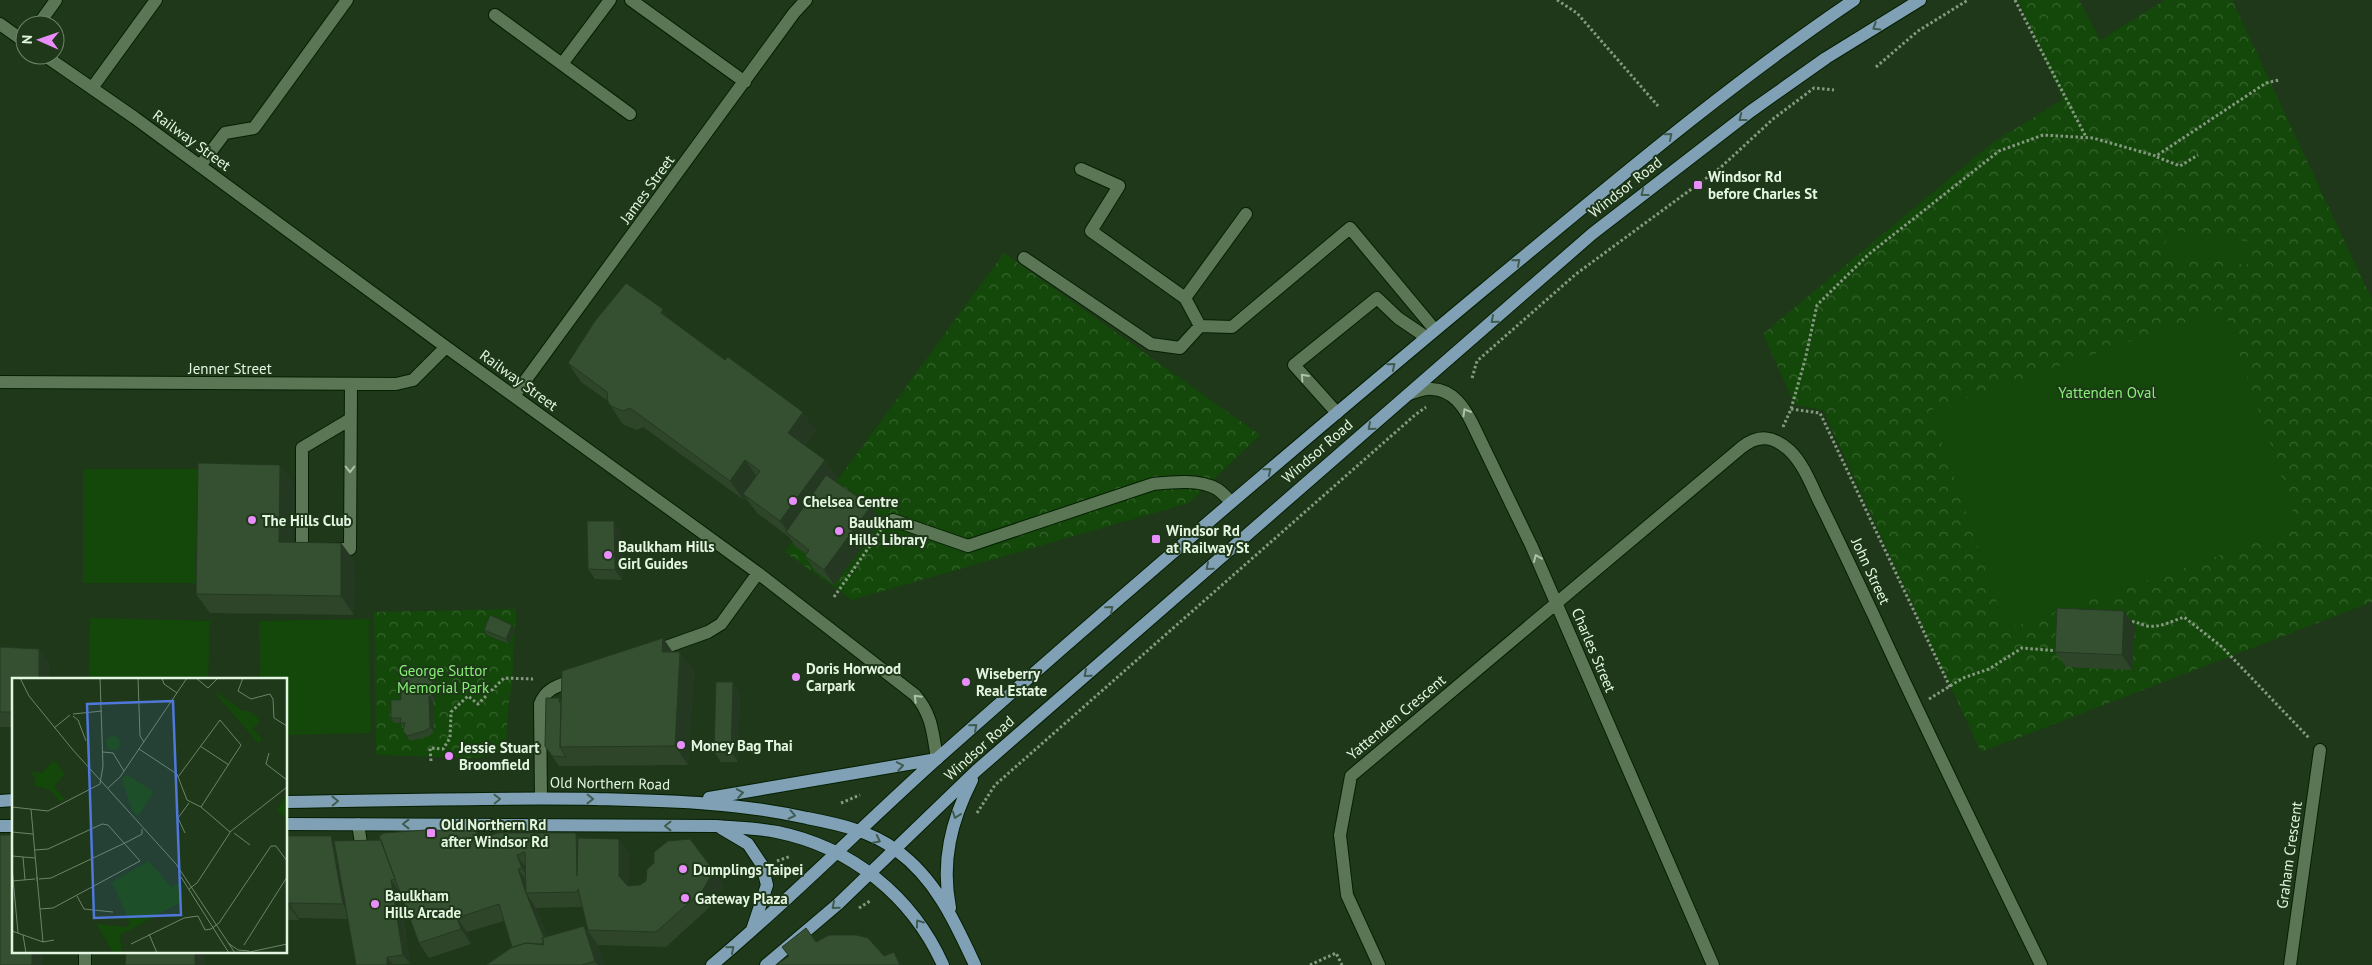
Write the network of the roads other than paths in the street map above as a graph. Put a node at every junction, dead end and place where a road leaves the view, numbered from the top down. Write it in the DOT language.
graph roads {
  1 [pos="56,0"];
  2 [pos="156,0"];
  3 [pos="346,0"];
  4 [pos="610,0"];
  5 [pos="631,0"];
  6 [pos="806,0"];
  7 [pos="1854,0"];
  8 [pos="1920,0"];
  9 [pos="45,15"];
  10 [pos="495,16"];
  11 [pos="0,24"];
  12 [pos="15,35"];
  13 [pos="562,64"];
  14 [pos="59,65"];
  15 [pos="745,82"];
  16 [pos="92,88"];
  17 [pos="630,114"];
  18 [pos="200,166"];
  19 [pos="1081,170"];
  20 [pos="1246,214"];
  21 [pos="1024,258"];
  22 [pos="1185,298"];
  23 [pos="1200,326"];
  24 [pos="1431,334"];
  25 [pos="446,348"];
  26 [pos="0,382"];
  27 [pos="351,385"];
  28 [pos="1409,394"];
  29 [pos="514,396"];
  30 [pos="1337,413"];
  31 [pos="349,420"];
  32 [pos="1231,502"];
  33 [pos="893,520"];
  34 [pos="758,573"];
  35 [pos="1560,599"];
  36 [pos="638,657"];
  37 [pos="593,673"];
  38 [pos="2320,750"];
  39 [pos="937,759"];
  40 [pos="976,771"];
  41 [pos="541,798"];
  42 [pos="692,801"];
  43 [pos="288,802"];
  44 [pos="288,824"];
  45 [pos="358,824"];
  46 [pos="716,826"];
  47 [pos="860,831"];
  48 [pos="895,849"];
  49 [pos="837,852"];
  50 [pos="365,871"];
  51 [pos="870,872"];
  52 [pos="952,914"];
  53 [pos="751,933"];
  54 [pos="712,965"];
  55 [pos="766,965"];
  56 [pos="943,965"];
  57 [pos="975,965"];
  58 [pos="1378,965"];
  59 [pos="1713,965"];
  60 [pos="2041,965"];
  61 [pos="2290,965"];
  1 -- 9 [label="street"];
  2 -- 16 [label="street"];
  3 -- 18 [label="street"];
  4 -- 13 [label="street"];
  5 -- 15 [label="street"];
  6 -- 15 [label="street, James Street"];
  24 -- 7 [label="main road, Windsor Road, one-way"];
  8 -- 28 [label="main road, Windsor Road, one-way"];
  10 -- 13 [label="street"];
  11 -- 12 [label="street"];
  13 -- 17 [label="street"];
  14 -- 16 [label="street, Railway Street"];
  15 -- 29 [label="street, James Street"];
  16 -- 18 [label="street, Railway Street"];
  18 -- 25 [label="street, Railway Street"];
  19 -- 22 [label="street"];
  20 -- 22 [label="street"];
  21 -- 23 [label="street"];
  22 -- 23 [label="street"];
  23 -- 24 [label="street"];
  30 -- 24 [label="main road, Windsor Road, one-way"];
  30 -- 24 [label="street, one-way"];
  25 -- 27 [label="street, Jenner Street"];
  25 -- 29 [label="street, Railway Street"];
  26 -- 27 [label="street, Jenner Street"];
  27 -- 31 [label="street"];
  35 -- 28 [label="street, Charles Street, one-way"];
  28 -- 40 [label="main road, Windsor Road, one-way"];
  29 -- 34 [label="street, Railway Street"];
  32 -- 30 [label="main road, Windsor Road, one-way"];
  31 -- 31 [label="street, one-way"];
  32 -- 33 [label="street"];
  39 -- 32 [label="main road, Windsor Road, one-way"];
  34 -- 36 [label="street"];
  39 -- 34 [label="street, Railway Street, one-way"];
  35 -- 58 [label="street, Yattenden Crescent"];
  35 -- 59 [label="street, Charles Street"];
  35 -- 60 [label="street, John Street"];
  37 -- 41 [label="street"];
  38 -- 61 [label="street, Graham Crescent"];
  42 -- 39 [label="main road, one-way"];
  39 -- 47 [label="main road, Windsor Road"];
  40 -- 48 [label="main road, Windsor Road"];
  40 -- 52 [label="main road, one-way"];
  41 -- 42 [label="main road, Old Northern Road, one-way"];
  43 -- 41 [label="main road, Old Northern Road, one-way"];
  42 -- 47 [label="main road, Old Northern Road, one-way"];
  44 -- 45 [label="main road"];
  46 -- 45 [label="main road, one-way"];
  45 -- 50 [label="street"];
  46 -- 49 [label="main road"];
  46 -- 53 [label="main road"];
  47 -- 48 [label="main road, Old Northern Road, one-way"];
  47 -- 49 [label="main road, Windsor Road"];
  48 -- 51 [label="main road, Windsor Road"];
  48 -- 52 [label="main road, Old Northern Road"];
  49 -- 51 [label="main road"];
  49 -- 53 [label="main road, Windsor Road"];
  51 -- 55 [label="main road, Windsor Road, one-way"];
  56 -- 51 [label="main road, one-way"];
  52 -- 57 [label="main road"];
  54 -- 53 [label="main road, Windsor Road, one-way"];
}
